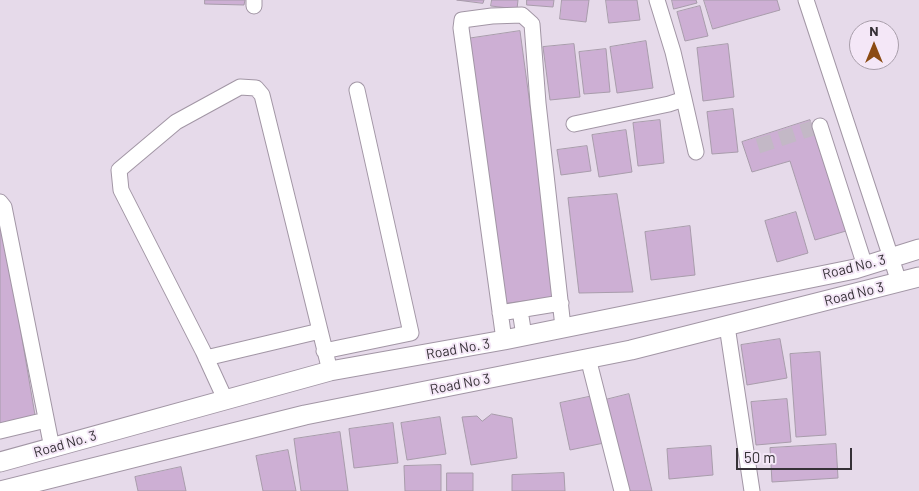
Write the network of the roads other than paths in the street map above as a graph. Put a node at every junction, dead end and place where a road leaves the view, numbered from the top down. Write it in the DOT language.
graph roads {
  1 [pos="656,0"];
  2 [pos="806,0"];
  3 [pos="357,90"];
  4 [pos="684,99"];
  5 [pos="846,119"];
  6 [pos="574,124"];
  7 [pos="696,152"];
  8 [pos="0,202"];
  9 [pos="919,249"];
  10 [pos="891,258"];
  11 [pos="864,266"];
  12 [pos="919,277"];
  13 [pos="899,282"];
  14 [pos="561,304"];
  15 [pos="520,310"];
  16 [pos="500,314"];
  17 [pos="727,326"];
  18 [pos="563,327"];
  19 [pos="320,331"];
  20 [pos="412,333"];
  21 [pos="524,336"];
  22 [pos="504,340"];
  23 [pos="324,351"];
  24 [pos="417,356"];
  25 [pos="206,358"];
  26 [pos="588,358"];
  27 [pos="330,371"];
  28 [pos="225,399"];
  29 [pos="46,420"];
  30 [pos="0,431"];
  31 [pos="52,448"];
  32 [pos="0,462"];
  33 [pos="0,490"];
  34 [pos="622,491"];
  35 [pos="752,491"];
  1 -- 4 [label="street"];
  2 -- 5 [label="street"];
  3 -- 20 [label="street"];
  4 -- 6 [label="street"];
  4 -- 7 [label="street"];
  5 -- 10 [label="street"];
  5 -- 11 [label="street"];
  8 -- 29 [label="street"];
  9 -- 10 [label="main road, Road No. 3"];
  10 -- 11 [label="main road, Road No. 3"];
  10 -- 13 [label="street"];
  11 -- 18 [label="main road, Road No. 3"];
  12 -- 13 [label="main road, Road No 3"];
  13 -- 17 [label="main road, Road No 3"];
  14 -- 15 [label="street"];
  14 -- 16 [label="street"];
  14 -- 18 [label="street"];
  15 -- 16 [label="street"];
  15 -- 21 [label="street"];
  16 -- 22 [label="street"];
  17 -- 26 [label="main road, Road No 3"];
  17 -- 35 [label="street"];
  18 -- 21 [label="main road, Road No. 3"];
  19 -- 23 [label="street"];
  19 -- 25 [label="street"];
  19 -- 25 [label="street"];
  20 -- 23 [label="street"];
  20 -- 24 [label="street"];
  21 -- 22 [label="main road, Road No. 3"];
  22 -- 24 [label="main road, Road No. 3"];
  23 -- 27 [label="street"];
  24 -- 27 [label="main road, Road No. 3"];
  25 -- 28 [label="street"];
  26 -- 33 [label="main road, Road No 3"];
  26 -- 34 [label="street"];
  27 -- 28 [label="main road, Road No. 3"];
  28 -- 31 [label="main road, Road No. 3"];
  29 -- 30 [label="street"];
  29 -- 31 [label="street"];
  31 -- 32 [label="main road, Road No. 3"];
}
